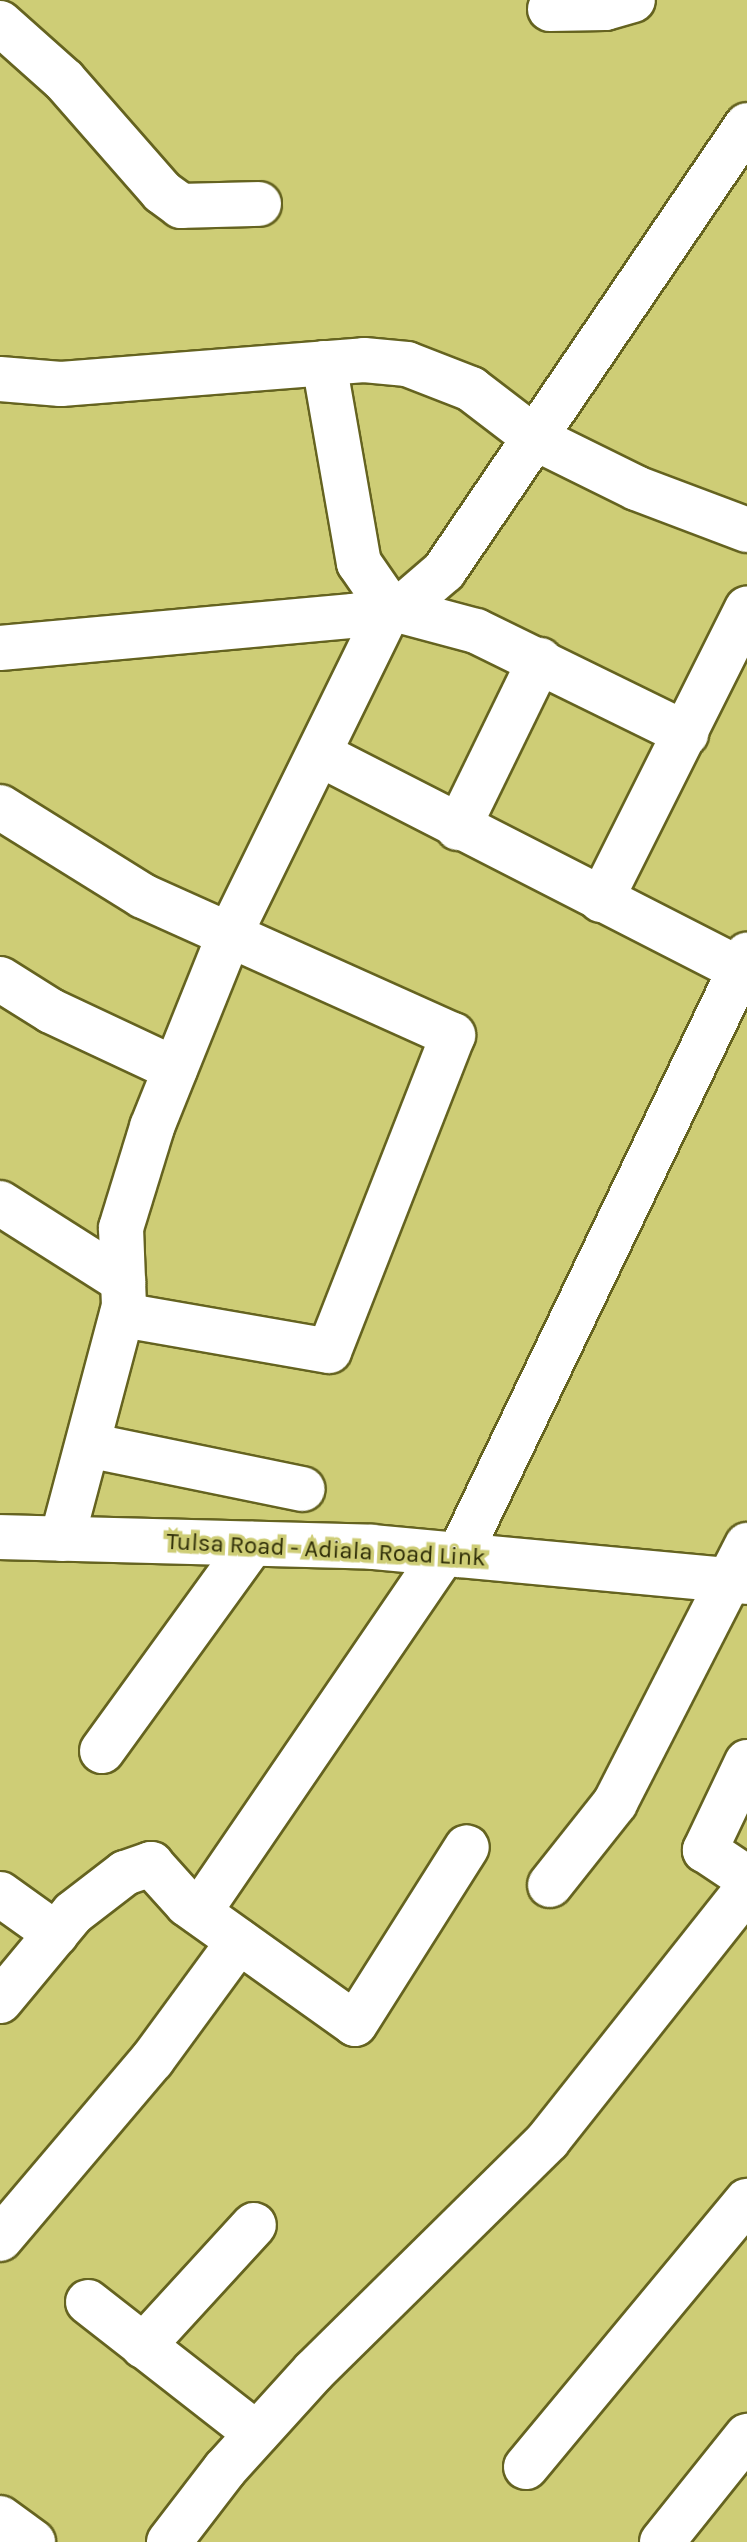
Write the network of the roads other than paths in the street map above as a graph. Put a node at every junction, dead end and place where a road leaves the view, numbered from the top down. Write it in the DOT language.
graph roads {
  1 [pos="633,0"];
  2 [pos="550,9"];
  3 [pos="0,23"];
  4 [pos="747,125"];
  5 [pos="259,204"];
  6 [pos="324,363"];
  7 [pos="0,379"];
  8 [pos="535,438"];
  9 [pos="747,530"];
  10 [pos="390,608"];
  11 [pos="747,609"];
  12 [pos="0,648"];
  13 [pos="540,660"];
  14 [pos="686,734"];
  15 [pos="321,755"];
  16 [pos="0,807"];
  17 [pos="458,828"];
  18 [pos="601,900"];
  19 [pos="228,938"];
  20 [pos="744,962"];
  21 [pos="0,979"];
  22 [pos="175,1069"];
  23 [pos="0,1203"];
  24 [pos="122,1298"];
  25 [pos="88,1445"];
  26 [pos="303,1489"];
  27 [pos="0,1537"];
  28 [pos="62,1539"];
  29 [pos="252,1544"];
  30 [pos="451,1554"];
  31 [pos="741,1569"];
  32 [pos="102,1751"];
  33 [pos="747,1762"];
  34 [pos="467,1847"];
  35 [pos="747,1878"];
  36 [pos="550,1885"];
  37 [pos="747,1889"];
  38 [pos="0,1894"];
  39 [pos="199,1912"];
  40 [pos="56,1934"];
  41 [pos="239,1941"];
  42 [pos="0,2001"];
  43 [pos="747,2201"];
  44 [pos="254,2225"];
  45 [pos="0,2239"];
  46 [pos="88,2302"];
  47 [pos="143,2346"];
  48 [pos="257,2434"];
  49 [pos="747,2436"];
  50 [pos="526,2467"];
  51 [pos="0,2518"];
  52 [pos="33,2542"];
  53 [pos="169,2542"];
  54 [pos="662,2542"];
  1 -- 2 [label="street"];
  3 -- 5 [label="street"];
  4 -- 8 [label="street"];
  6 -- 7 [label="street"];
  6 -- 8 [label="street"];
  6 -- 10 [label="street"];
  8 -- 9 [label="street"];
  8 -- 10 [label="street"];
  10 -- 12 [label="street"];
  10 -- 13 [label="street"];
  10 -- 15 [label="street"];
  11 -- 14 [label="street"];
  13 -- 14 [label="street"];
  13 -- 17 [label="street"];
  14 -- 18 [label="street"];
  15 -- 17 [label="street"];
  15 -- 19 [label="street"];
  16 -- 19 [label="street"];
  17 -- 18 [label="street"];
  18 -- 20 [label="street"];
  19 -- 22 [label="street"];
  19 -- 24 [label="street"];
  20 -- 30 [label="street"];
  21 -- 22 [label="street"];
  22 -- 24 [label="street"];
  23 -- 24 [label="street"];
  24 -- 25 [label="street"];
  25 -- 26 [label="street"];
  25 -- 28 [label="street"];
  27 -- 28 [label="street, Tulsa Road - Adiala Road Link"];
  28 -- 29 [label="street, Tulsa Road - Adiala Road Link"];
  29 -- 30 [label="street, Tulsa Road - Adiala Road Link"];
  29 -- 32 [label="street"];
  30 -- 31 [label="street, Tulsa Road - Adiala Road Link"];
  30 -- 39 [label="street"];
  31 -- 36 [label="street"];
  33 -- 35 [label="street"];
  34 -- 41 [label="street"];
  37 -- 48 [label="street"];
  38 -- 40 [label="street"];
  39 -- 40 [label="street"];
  39 -- 41 [label="street"];
  40 -- 42 [label="street"];
  41 -- 45 [label="street"];
  43 -- 50 [label="street"];
  44 -- 47 [label="street"];
  46 -- 47 [label="street"];
  47 -- 48 [label="street"];
  48 -- 53 [label="street"];
  49 -- 54 [label="street"];
  51 -- 52 [label="street"];
}
